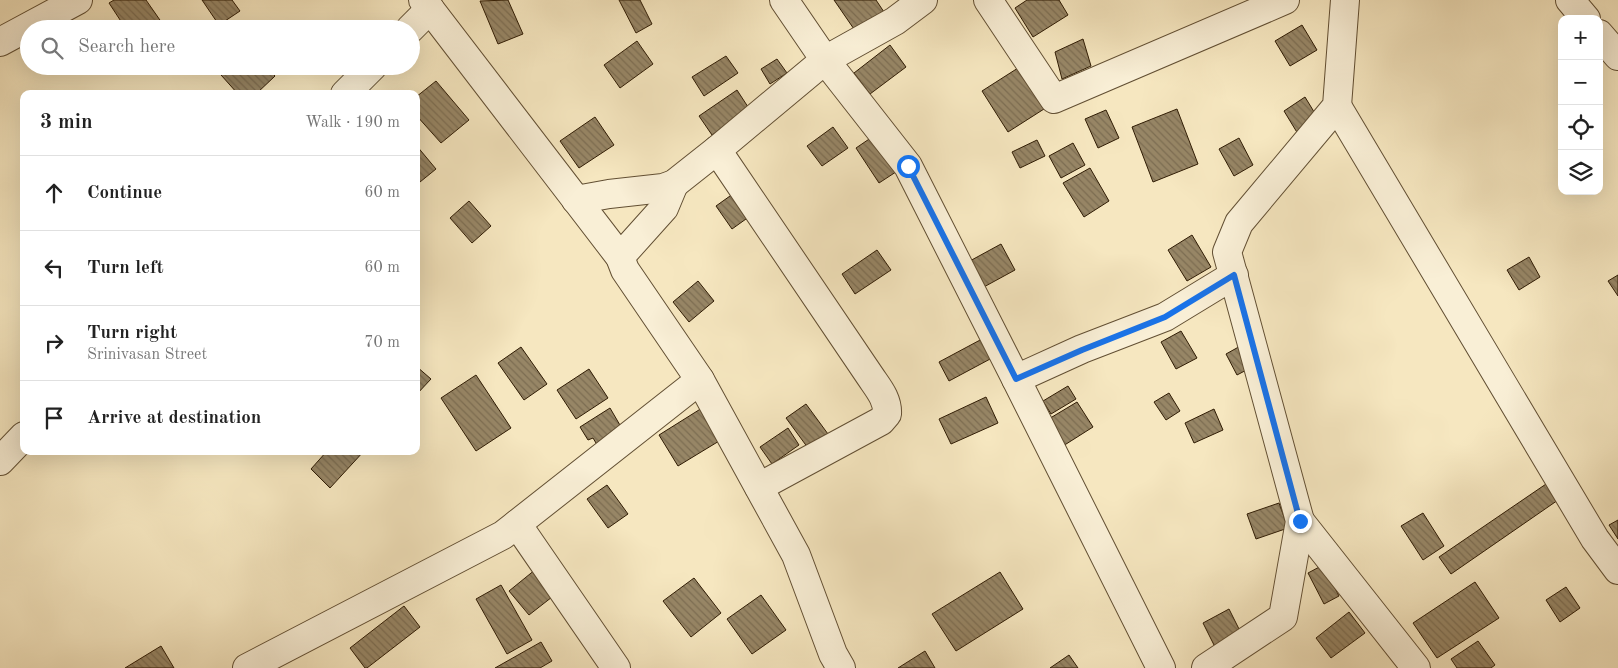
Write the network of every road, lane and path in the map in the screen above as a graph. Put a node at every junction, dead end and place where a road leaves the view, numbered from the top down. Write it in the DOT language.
graph roads {
  1 [pos="78,0"];
  2 [pos="784,0"];
  3 [pos="923,0"];
  4 [pos="988,0"];
  5 [pos="1285,0"];
  6 [pos="1345,0"];
  7 [pos="1570,0"];
  8 [pos="426,4"];
  9 [pos="1583,15"];
  10 [pos="41,20"];
  11 [pos="416,20"];
  12 [pos="20,31"];
  13 [pos="1603,39"];
  14 [pos="0,42"];
  15 [pos="1618,56"];
  16 [pos="825,60"];
  17 [pos="363,75"];
  18 [pos="349,90"];
  19 [pos="1337,106"];
  20 [pos="717,150"];
  21 [pos="674,184"];
  22 [pos="576,200"];
  23 [pos="620,257"];
  24 [pos="1234,275"];
  25 [pos="1016,379"];
  26 [pos="700,380"];
  27 [pos="20,440"];
  28 [pos="0,461"];
  29 [pos="759,487"];
  30 [pos="1300,521"];
  31 [pos="518,524"];
  32 [pos="1618,570"];
  33 [pos="247,668"];
  34 [pos="616,668"];
  35 [pos="841,668"];
  36 [pos="1161,668"];
  37 [pos="1206,668"];
  38 [pos="1416,668"];
  1 -- 10 [label="street"];
  2 -- 16 [label="street"];
  3 -- 16 [label="street"];
  4 -- 5 [label="street"];
  6 -- 19 [label="street"];
  7 -- 9 [label="street"];
  8 -- 11 [label="street"];
  8 -- 22 [label="street"];
  12 -- 14 [label="street"];
  13 -- 15 [label="street"];
  16 -- 20 [label="street"];
  16 -- 25 [label="street"];
  17 -- 18 [label="street"];
  19 -- 24 [label="street"];
  19 -- 32 [label="street"];
  20 -- 21 [label="street"];
  20 -- 29 [label="street"];
  21 -- 22 [label="street"];
  21 -- 23 [label="street"];
  22 -- 23 [label="street"];
  23 -- 26 [label="street"];
  24 -- 25 [label="street"];
  24 -- 30 [label="street"];
  25 -- 36 [label="street"];
  26 -- 29 [label="street"];
  26 -- 31 [label="street"];
  27 -- 28 [label="street"];
  29 -- 35 [label="street"];
  30 -- 37 [label="street"];
  30 -- 38 [label="street"];
  31 -- 33 [label="street"];
  31 -- 34 [label="street"];
}
